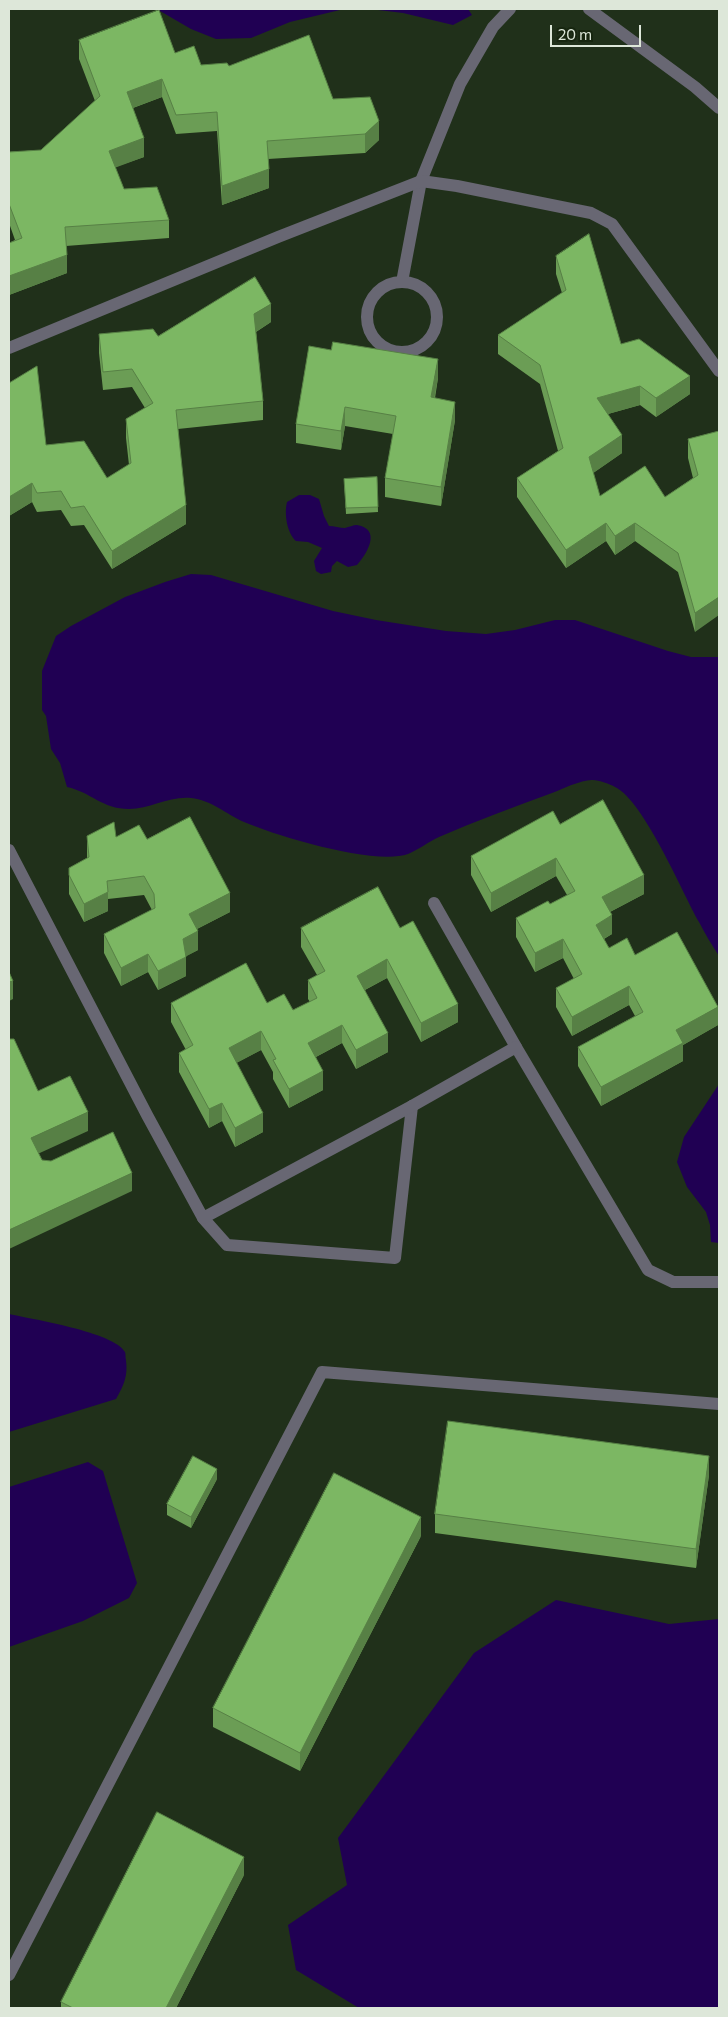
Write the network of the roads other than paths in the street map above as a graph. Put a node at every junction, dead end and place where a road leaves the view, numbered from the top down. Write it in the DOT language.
graph roads {
  1 [pos="510,9"];
  2 [pos="589,9"];
  3 [pos="719,108"];
  4 [pos="422,181"];
  5 [pos="402,282"];
  6 [pos="9,348"];
  7 [pos="719,371"];
  8 [pos="9,850"];
  9 [pos="434,903"];
  10 [pos="516,1047"];
  11 [pos="412,1106"];
  12 [pos="203,1218"];
  13 [pos="719,1282"];
  14 [pos="719,1404"];
  15 [pos="9,1975"];
  1 -- 4 [label="street"];
  2 -- 3 [label="street"];
  4 -- 5 [label="street"];
  4 -- 6 [label="street"];
  4 -- 7 [label="street"];
  5 -- 5 [label="street"];
  8 -- 12 [label="street"];
  9 -- 10 [label="street"];
  10 -- 11 [label="street"];
  10 -- 13 [label="street"];
  11 -- 12 [label="street"];
  11 -- 12 [label="street"];
  14 -- 15 [label="street"];
}
